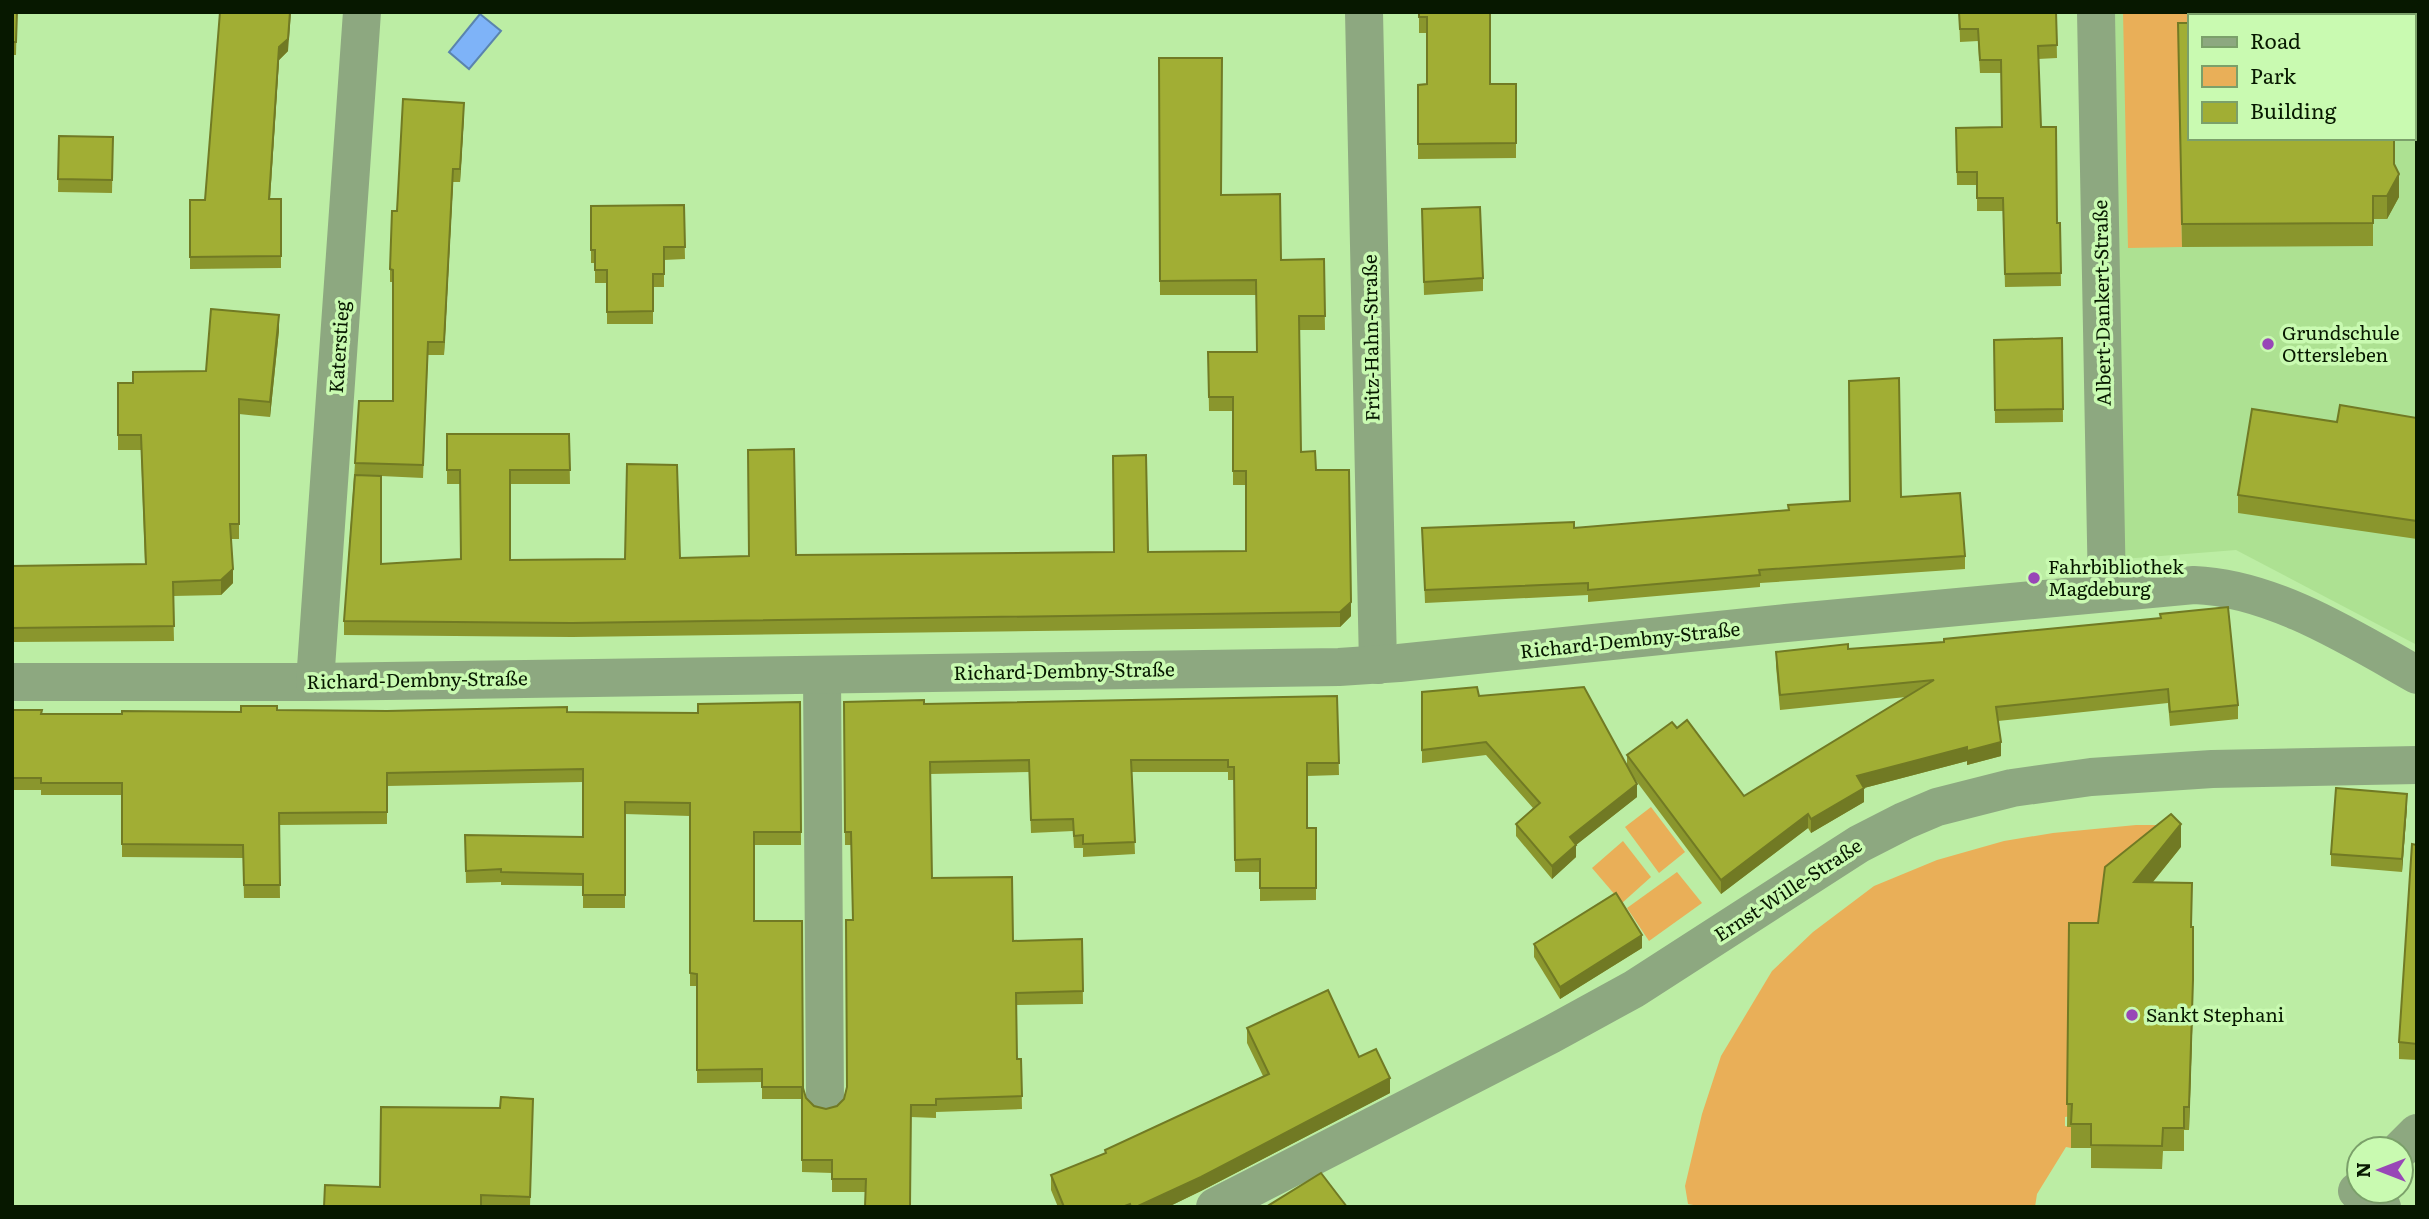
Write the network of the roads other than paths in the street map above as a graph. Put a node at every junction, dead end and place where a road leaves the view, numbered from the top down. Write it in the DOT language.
graph roads {
  1 [pos="362,12"];
  2 [pos="1364,12"];
  3 [pos="2096,12"];
  4 [pos="2108,593"];
  5 [pos="1378,665"];
  6 [pos="822,675"];
  7 [pos="2417,675"];
  8 [pos="12,682"];
  9 [pos="315,682"];
  10 [pos="2417,765"];
  11 [pos="825,1100"];
  12 [pos="1215,1207"];
  1 -- 9 [label="street, Katerstieg"];
  2 -- 5 [label="street, Fritz-Hahn-Straße"];
  3 -- 4 [label="street, Albert-Dankert-Straße"];
  4 -- 5 [label="street, Richard-Dembny-Straße"];
  4 -- 7 [label="street, Richard-Dembny-Straße"];
  5 -- 6 [label="street, Richard-Dembny-Straße"];
  6 -- 9 [label="street, Richard-Dembny-Straße"];
  6 -- 11 [label="street"];
  8 -- 9 [label="street, Richard-Dembny-Straße"];
  10 -- 12 [label="street, Ernst-Wille-Straße"];
}
